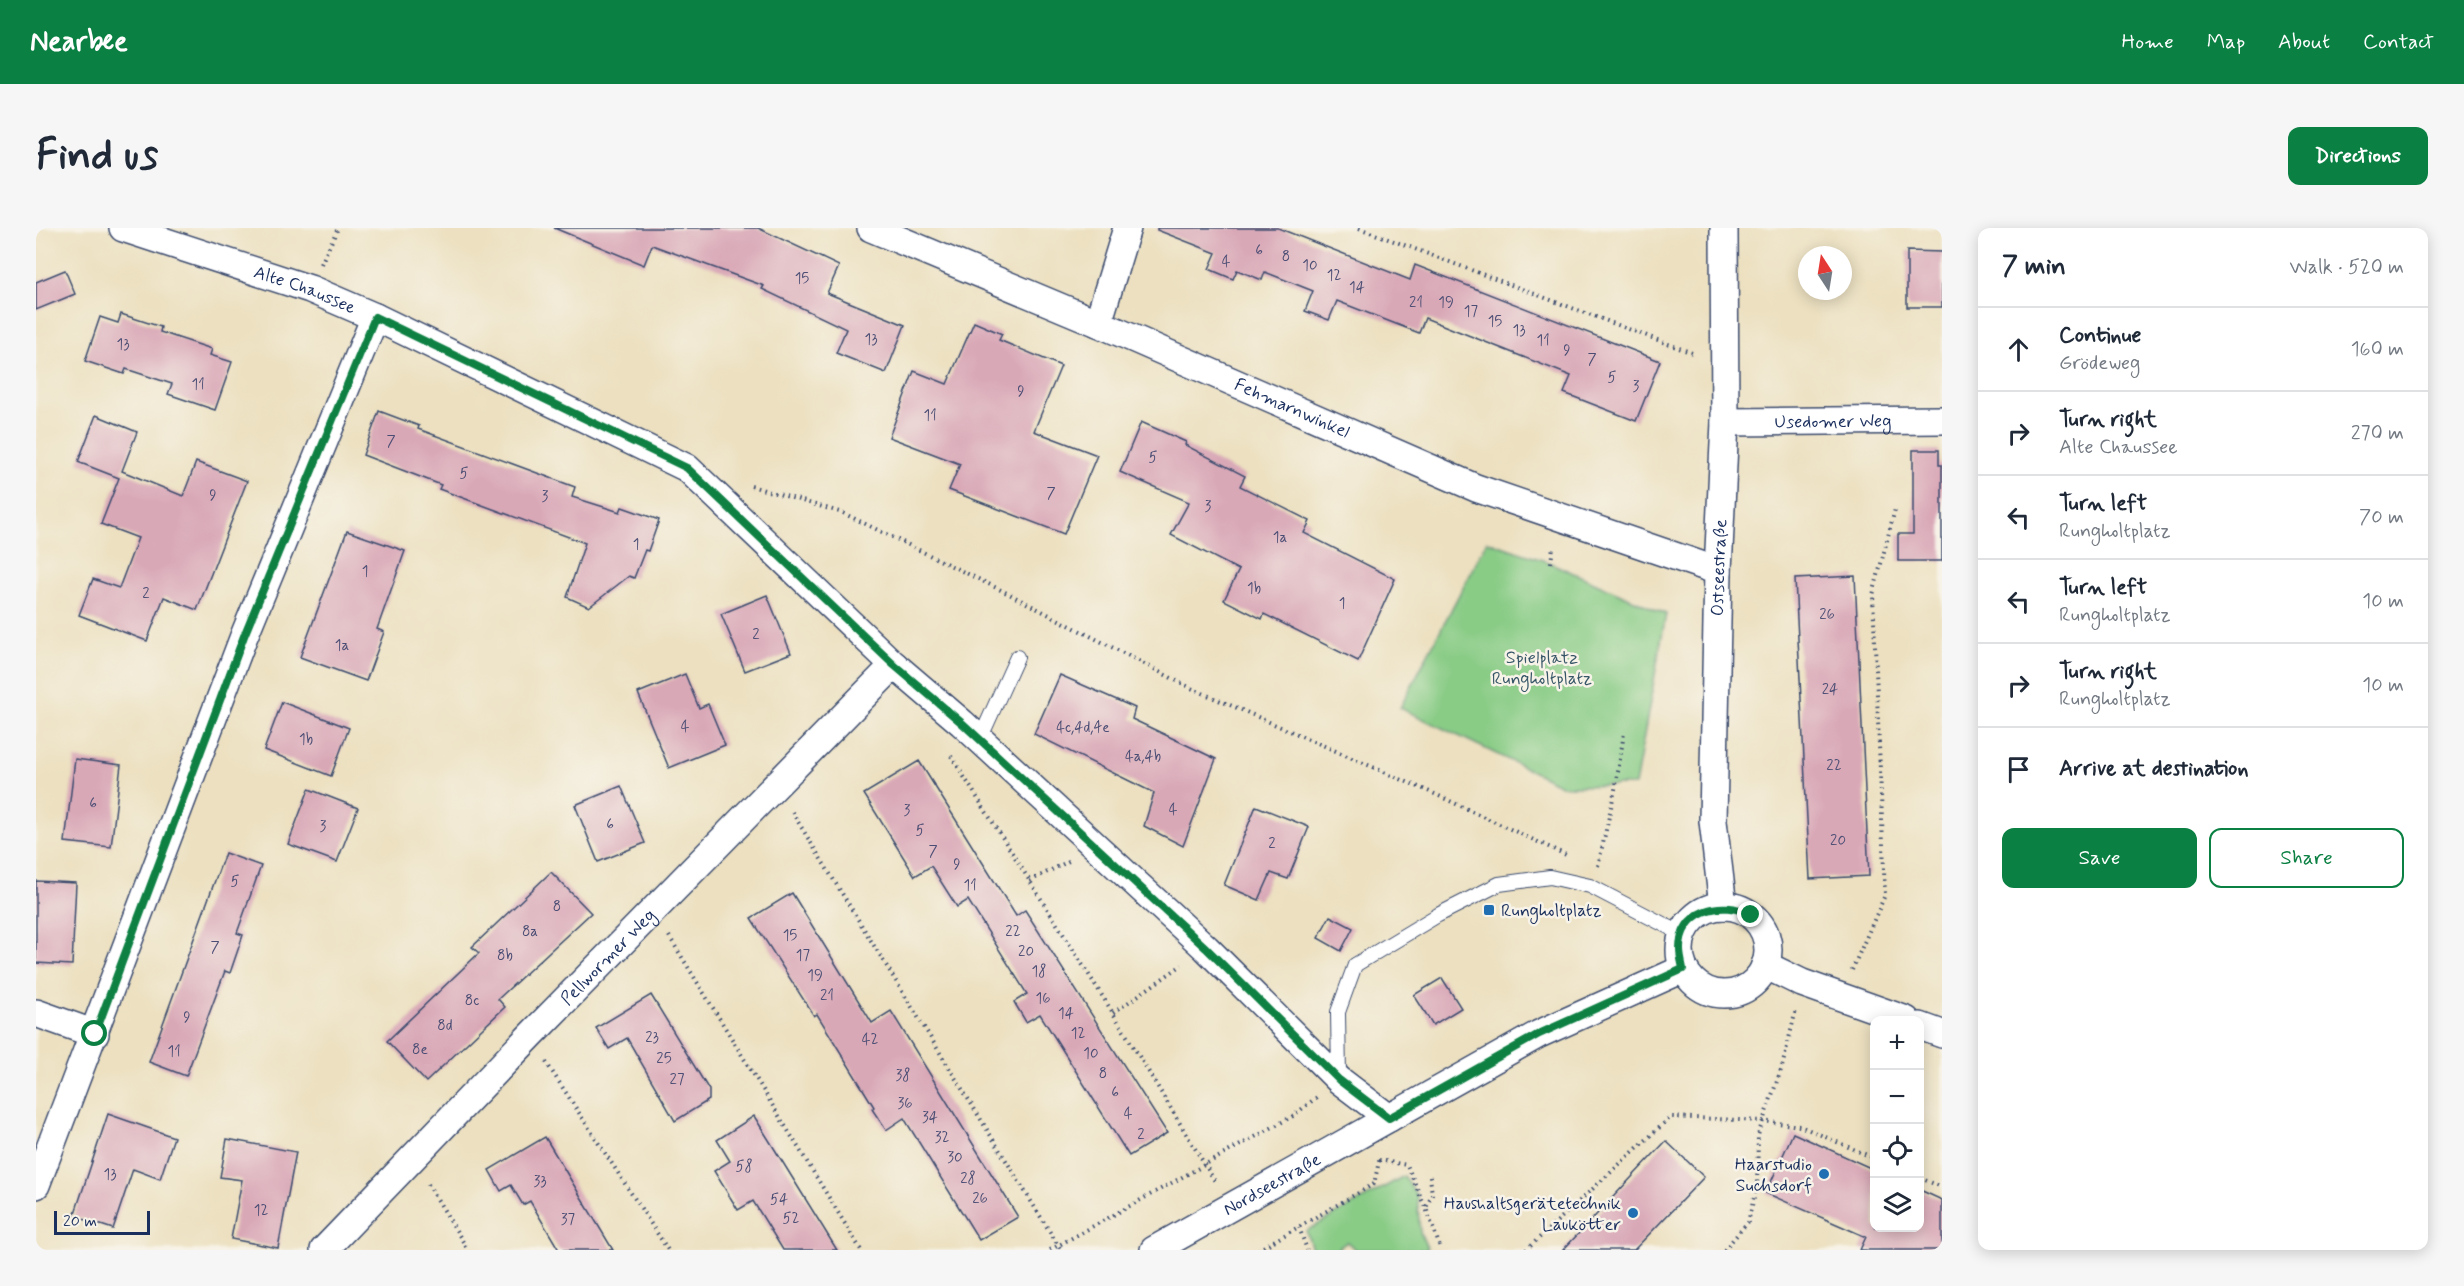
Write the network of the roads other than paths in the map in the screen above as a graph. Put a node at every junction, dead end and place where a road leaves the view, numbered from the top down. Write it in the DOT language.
graph roads {
  1 [pos="123,228"];
  2 [pos="871,228"];
  3 [pos="1127,228"];
  4 [pos="1724,228"];
  5 [pos="375,317"];
  6 [pos="1098,323"];
  7 [pos="1942,420"];
  8 [pos="1725,422"];
  9 [pos="1718,571"];
  10 [pos="1017,657"];
  11 [pos="894,665"];
  12 [pos="971,731"];
  13 [pos="1723,906"];
  14 [pos="1682,934"];
  15 [pos="1765,965"];
  16 [pos="1683,969"];
  17 [pos="36,1012"];
  18 [pos="1895,1016"];
  19 [pos="1924,1027"];
  20 [pos="95,1034"];
  21 [pos="1942,1034"];
  22 [pos="1339,1080"];
  23 [pos="1389,1118"];
  24 [pos="36,1185"];
  25 [pos="324,1250"];
  26 [pos="1154,1250"];
  1 -- 5 [label="street, Alte Chaussee"];
  2 -- 6 [label="street, Fehmarnwinkel"];
  3 -- 6 [label="street"];
  4 -- 8 [label="street, Ostseestraße"];
  5 -- 11 [label="street, Alte Chaussee"];
  5 -- 20 [label="street"];
  6 -- 9 [label="street, Fehmarnwinkel"];
  7 -- 8 [label="street, Usedomer Weg"];
  8 -- 9 [label="street, Ostseestraße"];
  9 -- 13 [label="street, Ostseestraße"];
  10 -- 12 [label="lane"];
  11 -- 12 [label="street, Alte Chaussee"];
  11 -- 25 [label="street, Pellwormer Weg"];
  12 -- 22 [label="street, Alte Chaussee"];
  13 -- 14 [label="street"];
  13 -- 15 [label="street"];
  14 -- 16 [label="street"];
  14 -- 22 [label="lane"];
  15 -- 16 [label="street"];
  15 -- 18 [label="street"];
  16 -- 23 [label="street"];
  17 -- 20 [label="street"];
  19 -- 21 [label="street"];
  20 -- 24 [label="street"];
  22 -- 23 [label="street, Alte Chaussee"];
  23 -- 26 [label="street, Nordseestraße"];
}
